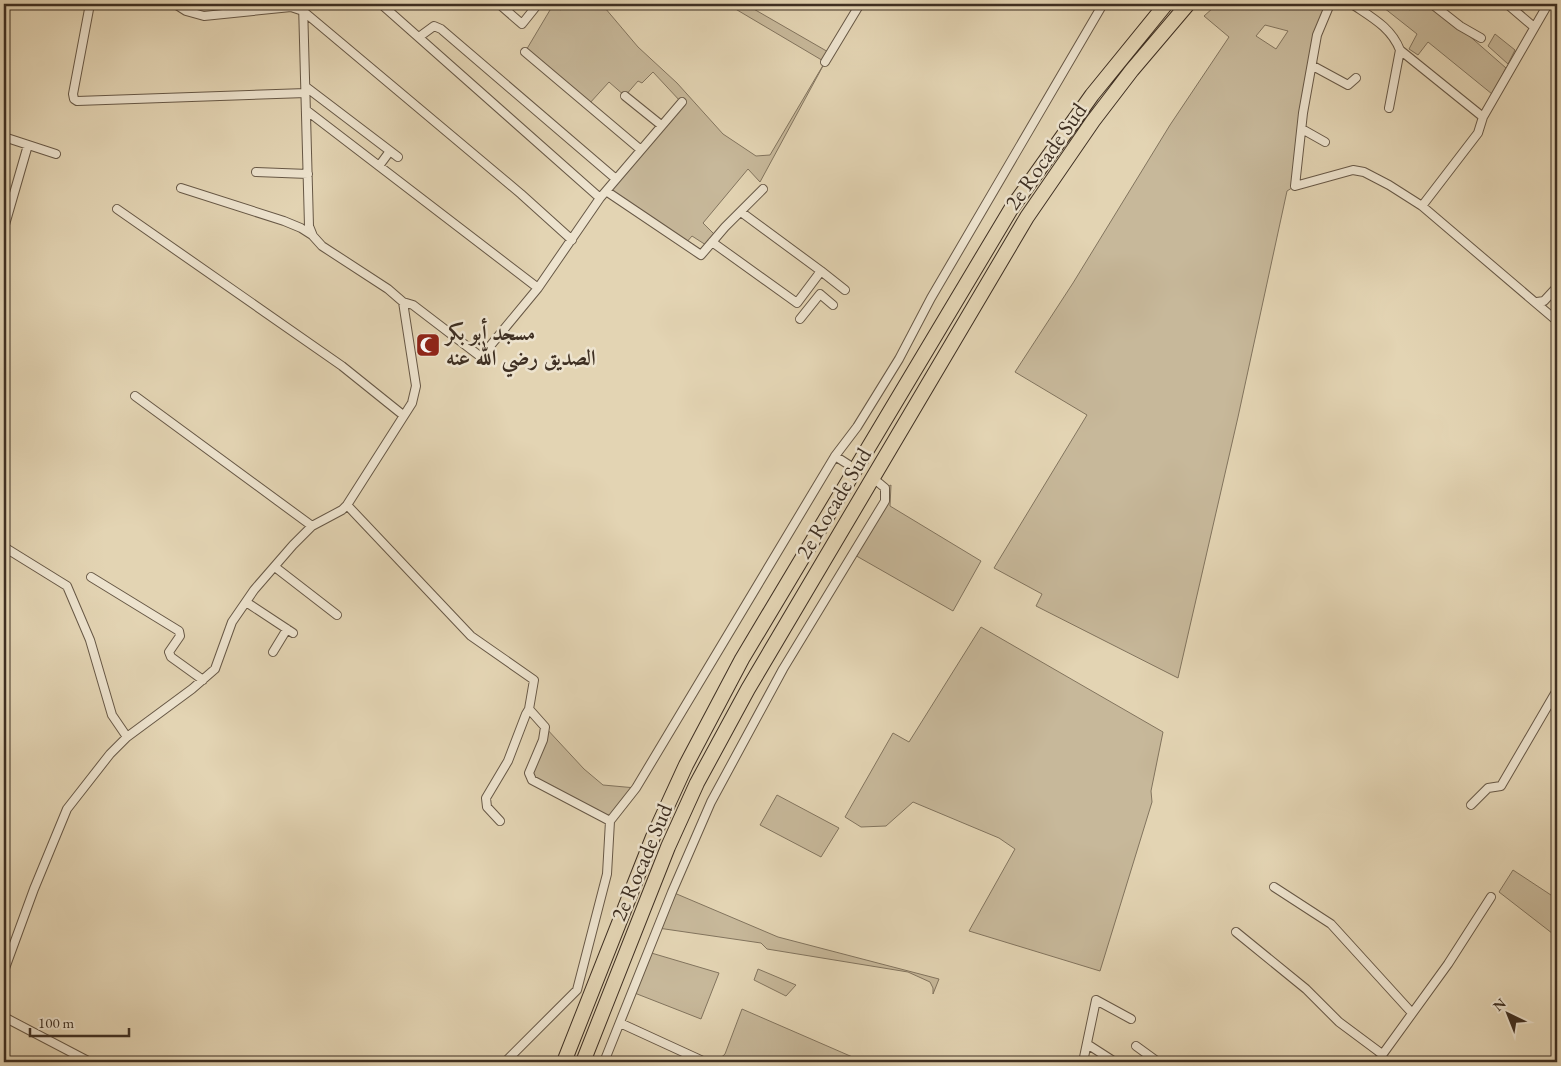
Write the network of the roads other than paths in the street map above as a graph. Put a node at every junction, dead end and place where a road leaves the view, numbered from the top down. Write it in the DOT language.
graph roads {
  1 [pos="90,4"];
  2 [pos="175,4"];
  3 [pos="381,4"];
  4 [pos="499,4"];
  5 [pos="538,4"];
  6 [pos="860,4"];
  7 [pos="1102,4"];
  8 [pos="1166,4"];
  9 [pos="1188,4"];
  10 [pos="1330,4"];
  11 [pos="1352,4"];
  12 [pos="1432,4"];
  13 [pos="1507,4"];
  14 [pos="1548,4"];
  15 [pos="302,7"];
  16 [pos="1534,27"];
  17 [pos="419,37"];
  18 [pos="1481,38"];
  19 [pos="1400,50"];
  20 [pos="526,52"];
  21 [pos="825,62"];
  22 [pos="1313,66"];
  23 [pos="1356,78"];
  24 [pos="306,90"];
  25 [pos="625,96"];
  26 [pos="682,102"];
  27 [pos="1389,108"];
  28 [pos="306,110"];
  29 [pos="1483,117"];
  30 [pos="661,125"];
  31 [pos="1302,129"];
  32 [pos="4,137"];
  33 [pos="1325,142"];
  34 [pos="28,145"];
  35 [pos="641,150"];
  36 [pos="390,151"];
  37 [pos="56,154"];
  38 [pos="398,157"];
  39 [pos="379,166"];
  40 [pos="256,172"];
  41 [pos="308,174"];
  42 [pos="616,180"];
  43 [pos="181,188"];
  44 [pos="763,189"];
  45 [pos="606,191"];
  46 [pos="600,198"];
  47 [pos="1422,206"];
  48 [pos="117,209"];
  49 [pos="740,212"];
  50 [pos="4,228"];
  51 [pos="313,236"];
  52 [pos="572,240"];
  53 [pos="712,242"];
  54 [pos="821,271"];
  55 [pos="538,288"];
  56 [pos="1557,288"];
  57 [pos="845,290"];
  58 [pos="799,300"];
  59 [pos="404,302"];
  60 [pos="1542,304"];
  61 [pos="833,305"];
  62 [pos="809,308"];
  63 [pos="800,319"];
  64 [pos="1557,321"];
  65 [pos="135,396"];
  66 [pos="403,414"];
  67 [pos="835,456"];
  68 [pos="849,465"];
  69 [pos="879,483"];
  70 [pos="347,505"];
  71 [pos="312,526"];
  72 [pos="4,547"];
  73 [pos="275,567"];
  74 [pos="91,578"];
  75 [pos="246,602"];
  76 [pos="337,615"];
  77 [pos="273,652"];
  78 [pos="202,680"];
  79 [pos="1557,690"];
  80 [pos="529,709"];
  81 [pos="127,737"];
  82 [pos="1471,805"];
  83 [pos="500,821"];
  84 [pos="610,822"];
  85 [pos="1274,887"];
  86 [pos="1491,897"];
  87 [pos="1236,932"];
  88 [pos="4,971"];
  89 [pos="1412,1013"];
  90 [pos="4,1017"];
  91 [pos="1131,1019"];
  92 [pos="620,1023"];
  93 [pos="1087,1044"];
  94 [pos="1136,1046"];
  95 [pos="1382,1054"];
  96 [pos="90,1062"];
  97 [pos="505,1062"];
  98 [pos="564,1062"];
  99 [pos="583,1062"];
  100 [pos="604,1062"];
  101 [pos="705,1062"];
  102 [pos="1083,1062"];
  103 [pos="1114,1062"];
  104 [pos="1158,1062"];
  105 [pos="1377,1062"];
  1 -- 24 [label="street"];
  2 -- 15 [label="street"];
  3 -- 17 [label="street"];
  4 -- 5 [label="street"];
  6 -- 21 [label="street"];
  7 -- 67 [label="street"];
  8 -- 98 [label="highway, 2e Rocade Sud"];
  9 -- 99 [label="highway, 2e Rocade Sud"];
  10 -- 22 [label="street"];
  11 -- 19 [label="street"];
  12 -- 18 [label="street"];
  13 -- 16 [label="street"];
  14 -- 16 [label="street"];
  15 -- 24 [label="street"];
  15 -- 52 [label="street"];
  16 -- 29 [label="street"];
  17 -- 42 [label="street"];
  17 -- 46 [label="street"];
  19 -- 27 [label="street"];
  19 -- 29 [label="street"];
  20 -- 35 [label="street"];
  22 -- 23 [label="street"];
  22 -- 31 [label="street"];
  24 -- 28 [label="street"];
  24 -- 36 [label="street"];
  25 -- 30 [label="street"];
  26 -- 30 [label="street"];
  28 -- 39 [label="street"];
  28 -- 41 [label="street"];
  29 -- 47 [label="street"];
  30 -- 35 [label="street"];
  31 -- 33 [label="street"];
  31 -- 47 [label="street"];
  32 -- 34 [label="street"];
  34 -- 37 [label="street"];
  34 -- 50 [label="street"];
  35 -- 42 [label="street"];
  36 -- 38 [label="street"];
  36 -- 39 [label="street"];
  39 -- 55 [label="street"];
  40 -- 41 [label="street"];
  41 -- 51 [label="street"];
  42 -- 45 [label="street"];
  43 -- 51 [label="street"];
  44 -- 49 [label="street"];
  45 -- 46 [label="street"];
  45 -- 53 [label="street"];
  46 -- 52 [label="street"];
  47 -- 60 [label="street"];
  48 -- 66 [label="street"];
  49 -- 53 [label="street"];
  49 -- 54 [label="street"];
  51 -- 59 [label="street"];
  52 -- 55 [label="street"];
  53 -- 58 [label="street"];
  54 -- 57 [label="street"];
  54 -- 58 [label="street"];
  55 -- 59 [label="street"];
  56 -- 60 [label="street"];
  58 -- 62 [label="street"];
  59 -- 66 [label="street"];
  60 -- 64 [label="street"];
  61 -- 62 [label="street"];
  62 -- 63 [label="street"];
  65 -- 71 [label="street"];
  66 -- 70 [label="street"];
  67 -- 68 [label="street"];
  67 -- 84 [label="street"];
  69 -- 92 [label="street"];
  70 -- 71 [label="street"];
  70 -- 80 [label="street"];
  71 -- 73 [label="street"];
  72 -- 81 [label="street"];
  73 -- 75 [label="street"];
  73 -- 76 [label="street"];
  74 -- 78 [label="street"];
  75 -- 77 [label="street"];
  75 -- 78 [label="street"];
  78 -- 81 [label="street"];
  79 -- 82 [label="street"];
  80 -- 83 [label="street"];
  80 -- 84 [label="street"];
  81 -- 88 [label="street"];
  84 -- 97 [label="street"];
  85 -- 89 [label="street"];
  86 -- 89 [label="street"];
  87 -- 95 [label="street"];
  89 -- 95 [label="street"];
  90 -- 96 [label="street"];
  91 -- 93 [label="street"];
  92 -- 100 [label="street"];
  92 -- 101 [label="street"];
  93 -- 102 [label="street"];
  93 -- 103 [label="street"];
  94 -- 104 [label="street"];
  95 -- 105 [label="street"];
}
